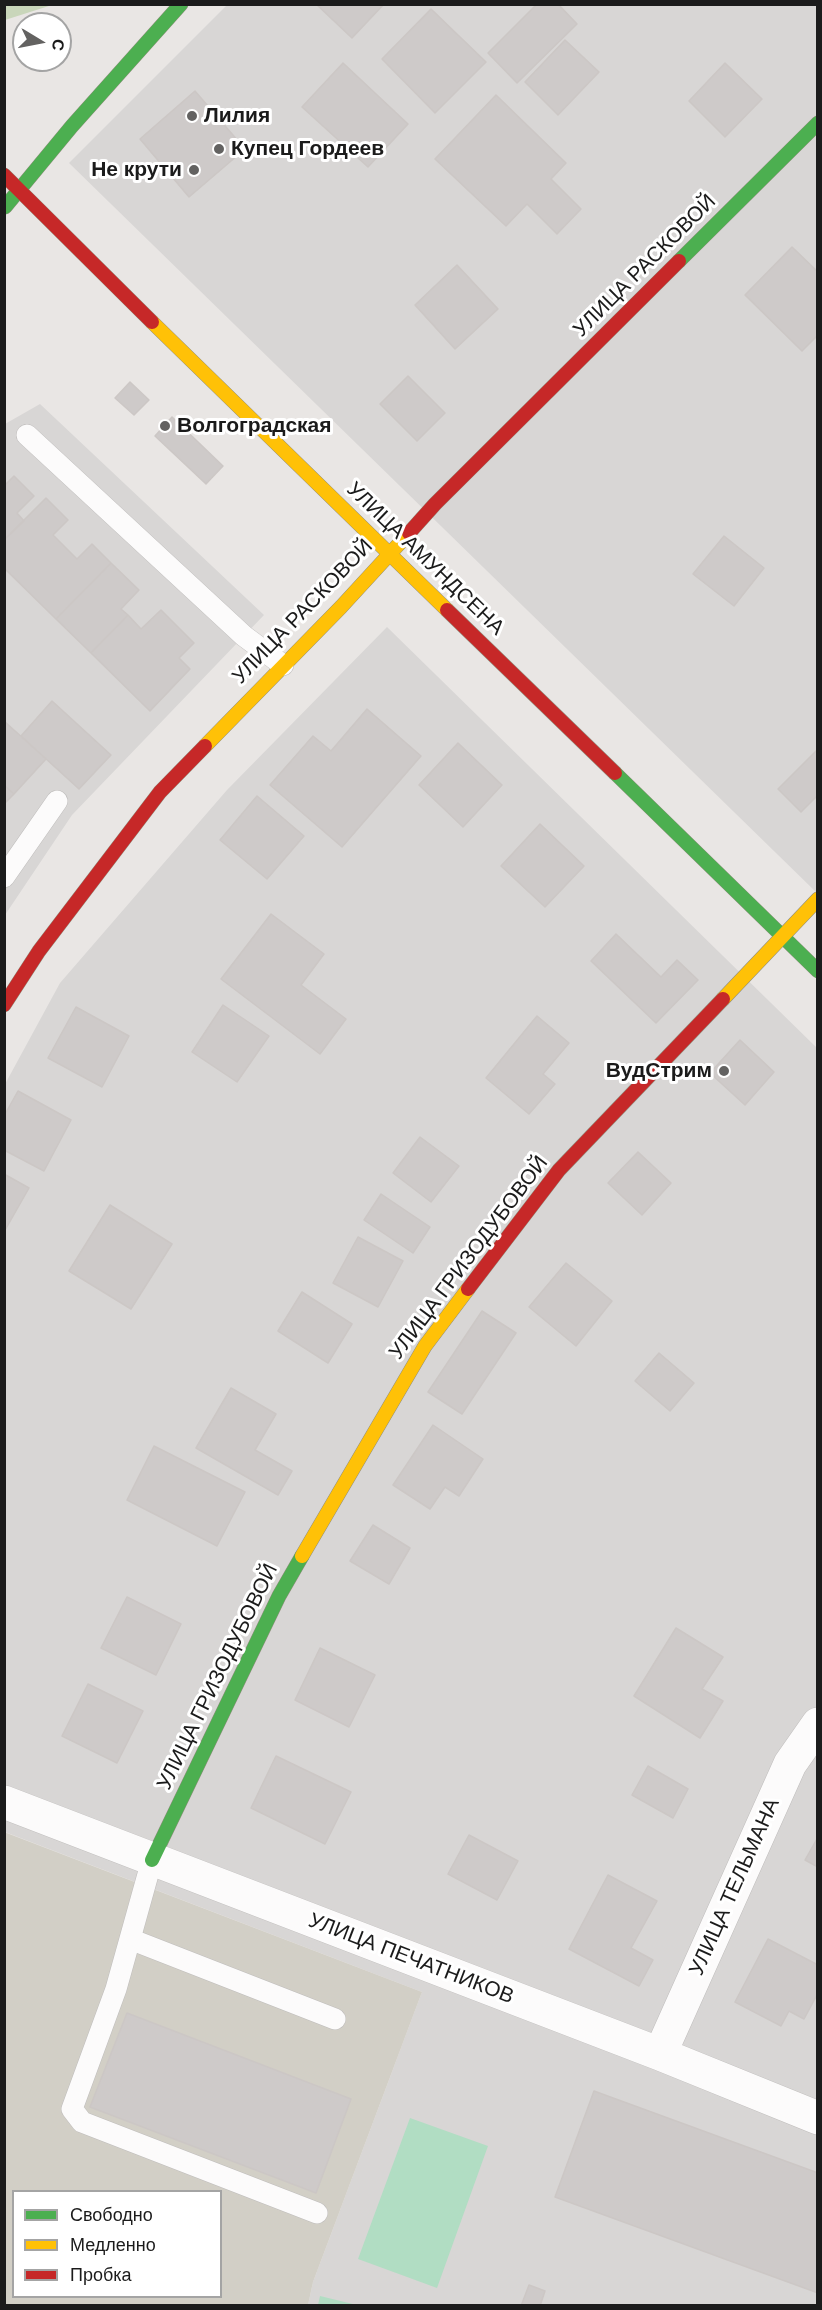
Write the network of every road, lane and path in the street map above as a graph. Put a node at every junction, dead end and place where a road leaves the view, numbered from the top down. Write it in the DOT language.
graph roads {
  1 [pos="181,4"];
  2 [pos="818,123"];
  3 [pos="4,175"];
  4 [pos="20,190"];
  5 [pos="4,207"];
  6 [pos="27,435"];
  7 [pos="389,553"];
  8 [pos="282,665"];
  9 [pos="57,801"];
  10 [pos="4,877"];
  11 [pos="818,899"];
  12 [pos="782,937"];
  13 [pos="818,971"];
  14 [pos="4,1005"];
  15 [pos="818,1724"];
  16 [pos="4,1802"];
  17 [pos="152,1860"];
  18 [pos="130,1939"];
  19 [pos="335,2019"];
  20 [pos="660,2054"];
  21 [pos="818,2118"];
  22 [pos="317,2213"];
  1 -- 4 [label="street"];
  2 -- 7 [label="street, УЛИЦА РАСКОВОЙ"];
  3 -- 4 [label="street, УЛИЦА АМУНДСЕНА"];
  4 -- 5 [label="street"];
  4 -- 7 [label="street, УЛИЦА АМУНДСЕНА"];
  6 -- 8 [label="lane"];
  7 -- 8 [label="street, УЛИЦА РАСКОВОЙ"];
  7 -- 12 [label="street, УЛИЦА АМУНДСЕНА"];
  8 -- 14 [label="street, УЛИЦА РАСКОВОЙ"];
  9 -- 10 [label="lane"];
  11 -- 12 [label="street, УЛИЦА ГРИЗОДУБОВОЙ"];
  12 -- 13 [label="street, УЛИЦА АМУНДСЕНА"];
  12 -- 17 [label="street, УЛИЦА ГРИЗОДУБОВОЙ"];
  15 -- 20 [label="street, УЛИЦА ТЕЛЬМАНА"];
  16 -- 17 [label="street, УЛИЦА ПЕЧАТНИКОВ"];
  17 -- 18 [label="lane"];
  17 -- 20 [label="street, УЛИЦА ПЕЧАТНИКОВ"];
  18 -- 19 [label="lane"];
  18 -- 22 [label="lane"];
  20 -- 21 [label="street, УЛИЦА ПЕЧАТНИКОВ"];
}
